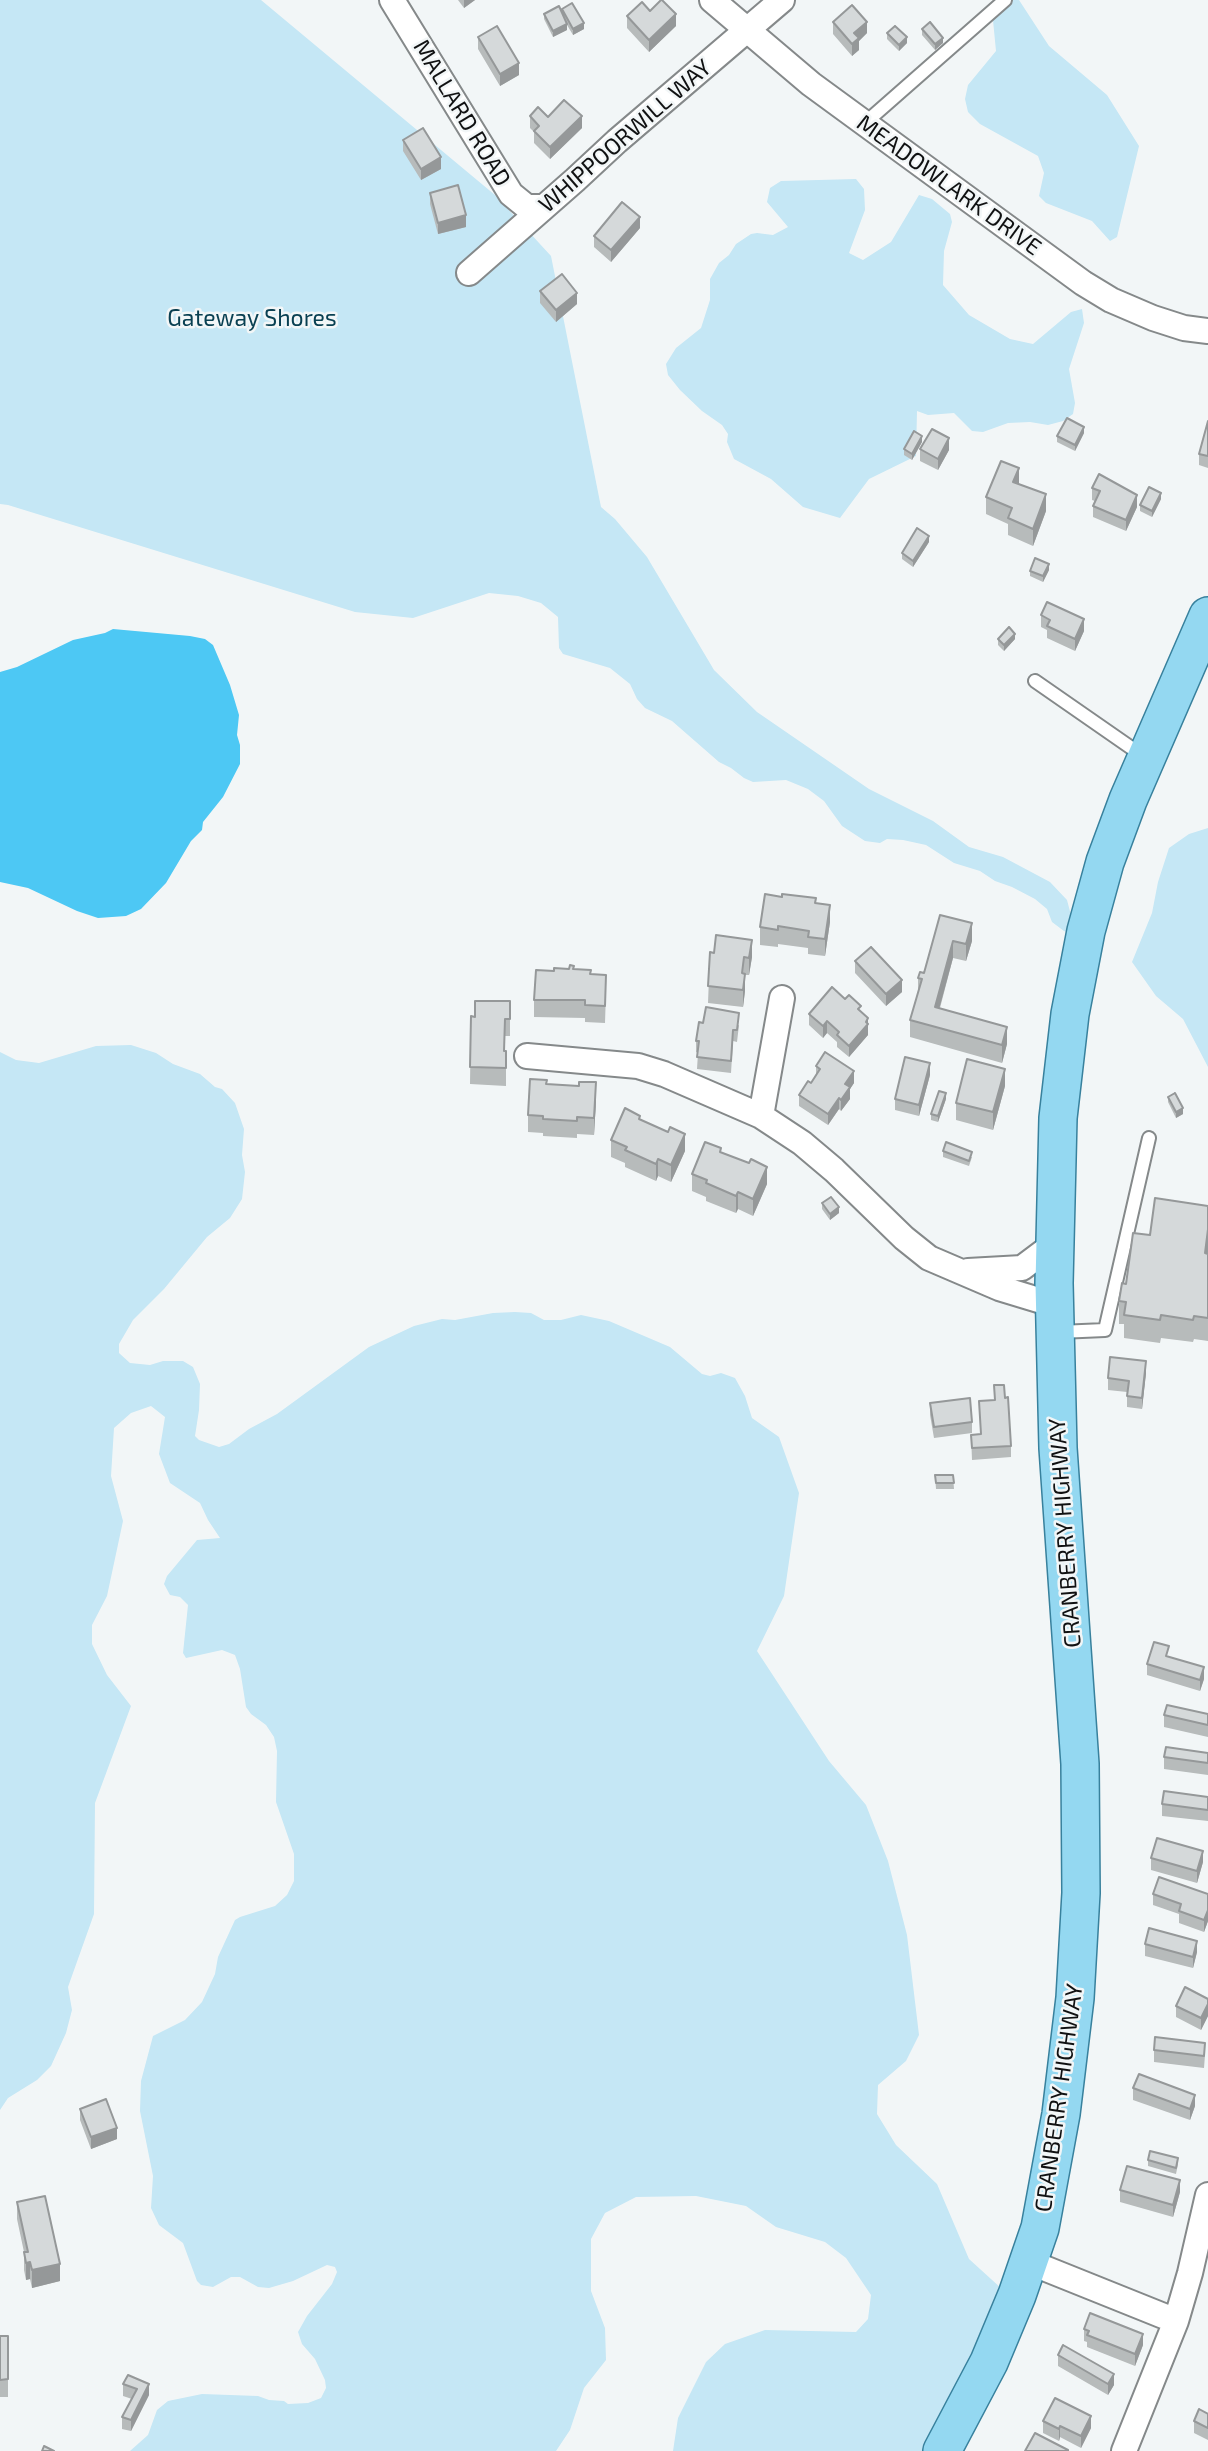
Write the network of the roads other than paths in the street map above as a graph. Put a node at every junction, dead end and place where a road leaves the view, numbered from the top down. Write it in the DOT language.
graph roads {
  1 [pos="392,0"];
  2 [pos="712,0"];
  3 [pos="782,0"];
  4 [pos="1005,0"];
  5 [pos="746,31"];
  6 [pos="865,123"];
  7 [pos="544,208"];
  8 [pos="469,273"];
  9 [pos="1208,331"];
  10 [pos="1208,616"];
  11 [pos="1198,666"];
  12 [pos="1035,681"];
  13 [pos="1146,758"];
  14 [pos="782,998"];
  15 [pos="527,1056"];
  16 [pos="761,1116"];
  17 [pos="1149,1138"];
  18 [pos="1054,1244"];
  19 [pos="961,1271"];
  20 [pos="1055,1319"];
  21 [pos="1208,2195"];
  22 [pos="1029,2262"];
  23 [pos="1176,2320"];
  24 [pos="942,2451"];
  25 [pos="1124,2451"];
  1 -- 7 [label="street, MALLARD ROAD"];
  2 -- 5 [label="street, MEADOWLARK DRIVE"];
  3 -- 5 [label="street, WHIPPOORWILL WAY"];
  4 -- 6 [label="lane"];
  5 -- 6 [label="street, MEADOWLARK DRIVE"];
  5 -- 7 [label="street, WHIPPOORWILL WAY"];
  6 -- 9 [label="street, MEADOWLARK DRIVE"];
  7 -- 8 [label="street, WHIPPOORWILL WAY"];
  10 -- 11 [label="main road, CRANBERRY HIGHWAY"];
  11 -- 13 [label="main road, CRANBERRY HIGHWAY"];
  12 -- 13 [label="lane"];
  13 -- 18 [label="main road, CRANBERRY HIGHWAY"];
  14 -- 16 [label="street"];
  15 -- 16 [label="street"];
  16 -- 19 [label="street"];
  17 -- 20 [label="lane"];
  18 -- 19 [label="street"];
  18 -- 20 [label="main road, CRANBERRY HIGHWAY"];
  19 -- 20 [label="street"];
  20 -- 22 [label="main road, CRANBERRY HIGHWAY"];
  21 -- 23 [label="street"];
  22 -- 23 [label="street"];
  22 -- 24 [label="main road, CRANBERRY HIGHWAY"];
  23 -- 25 [label="street"];
}
